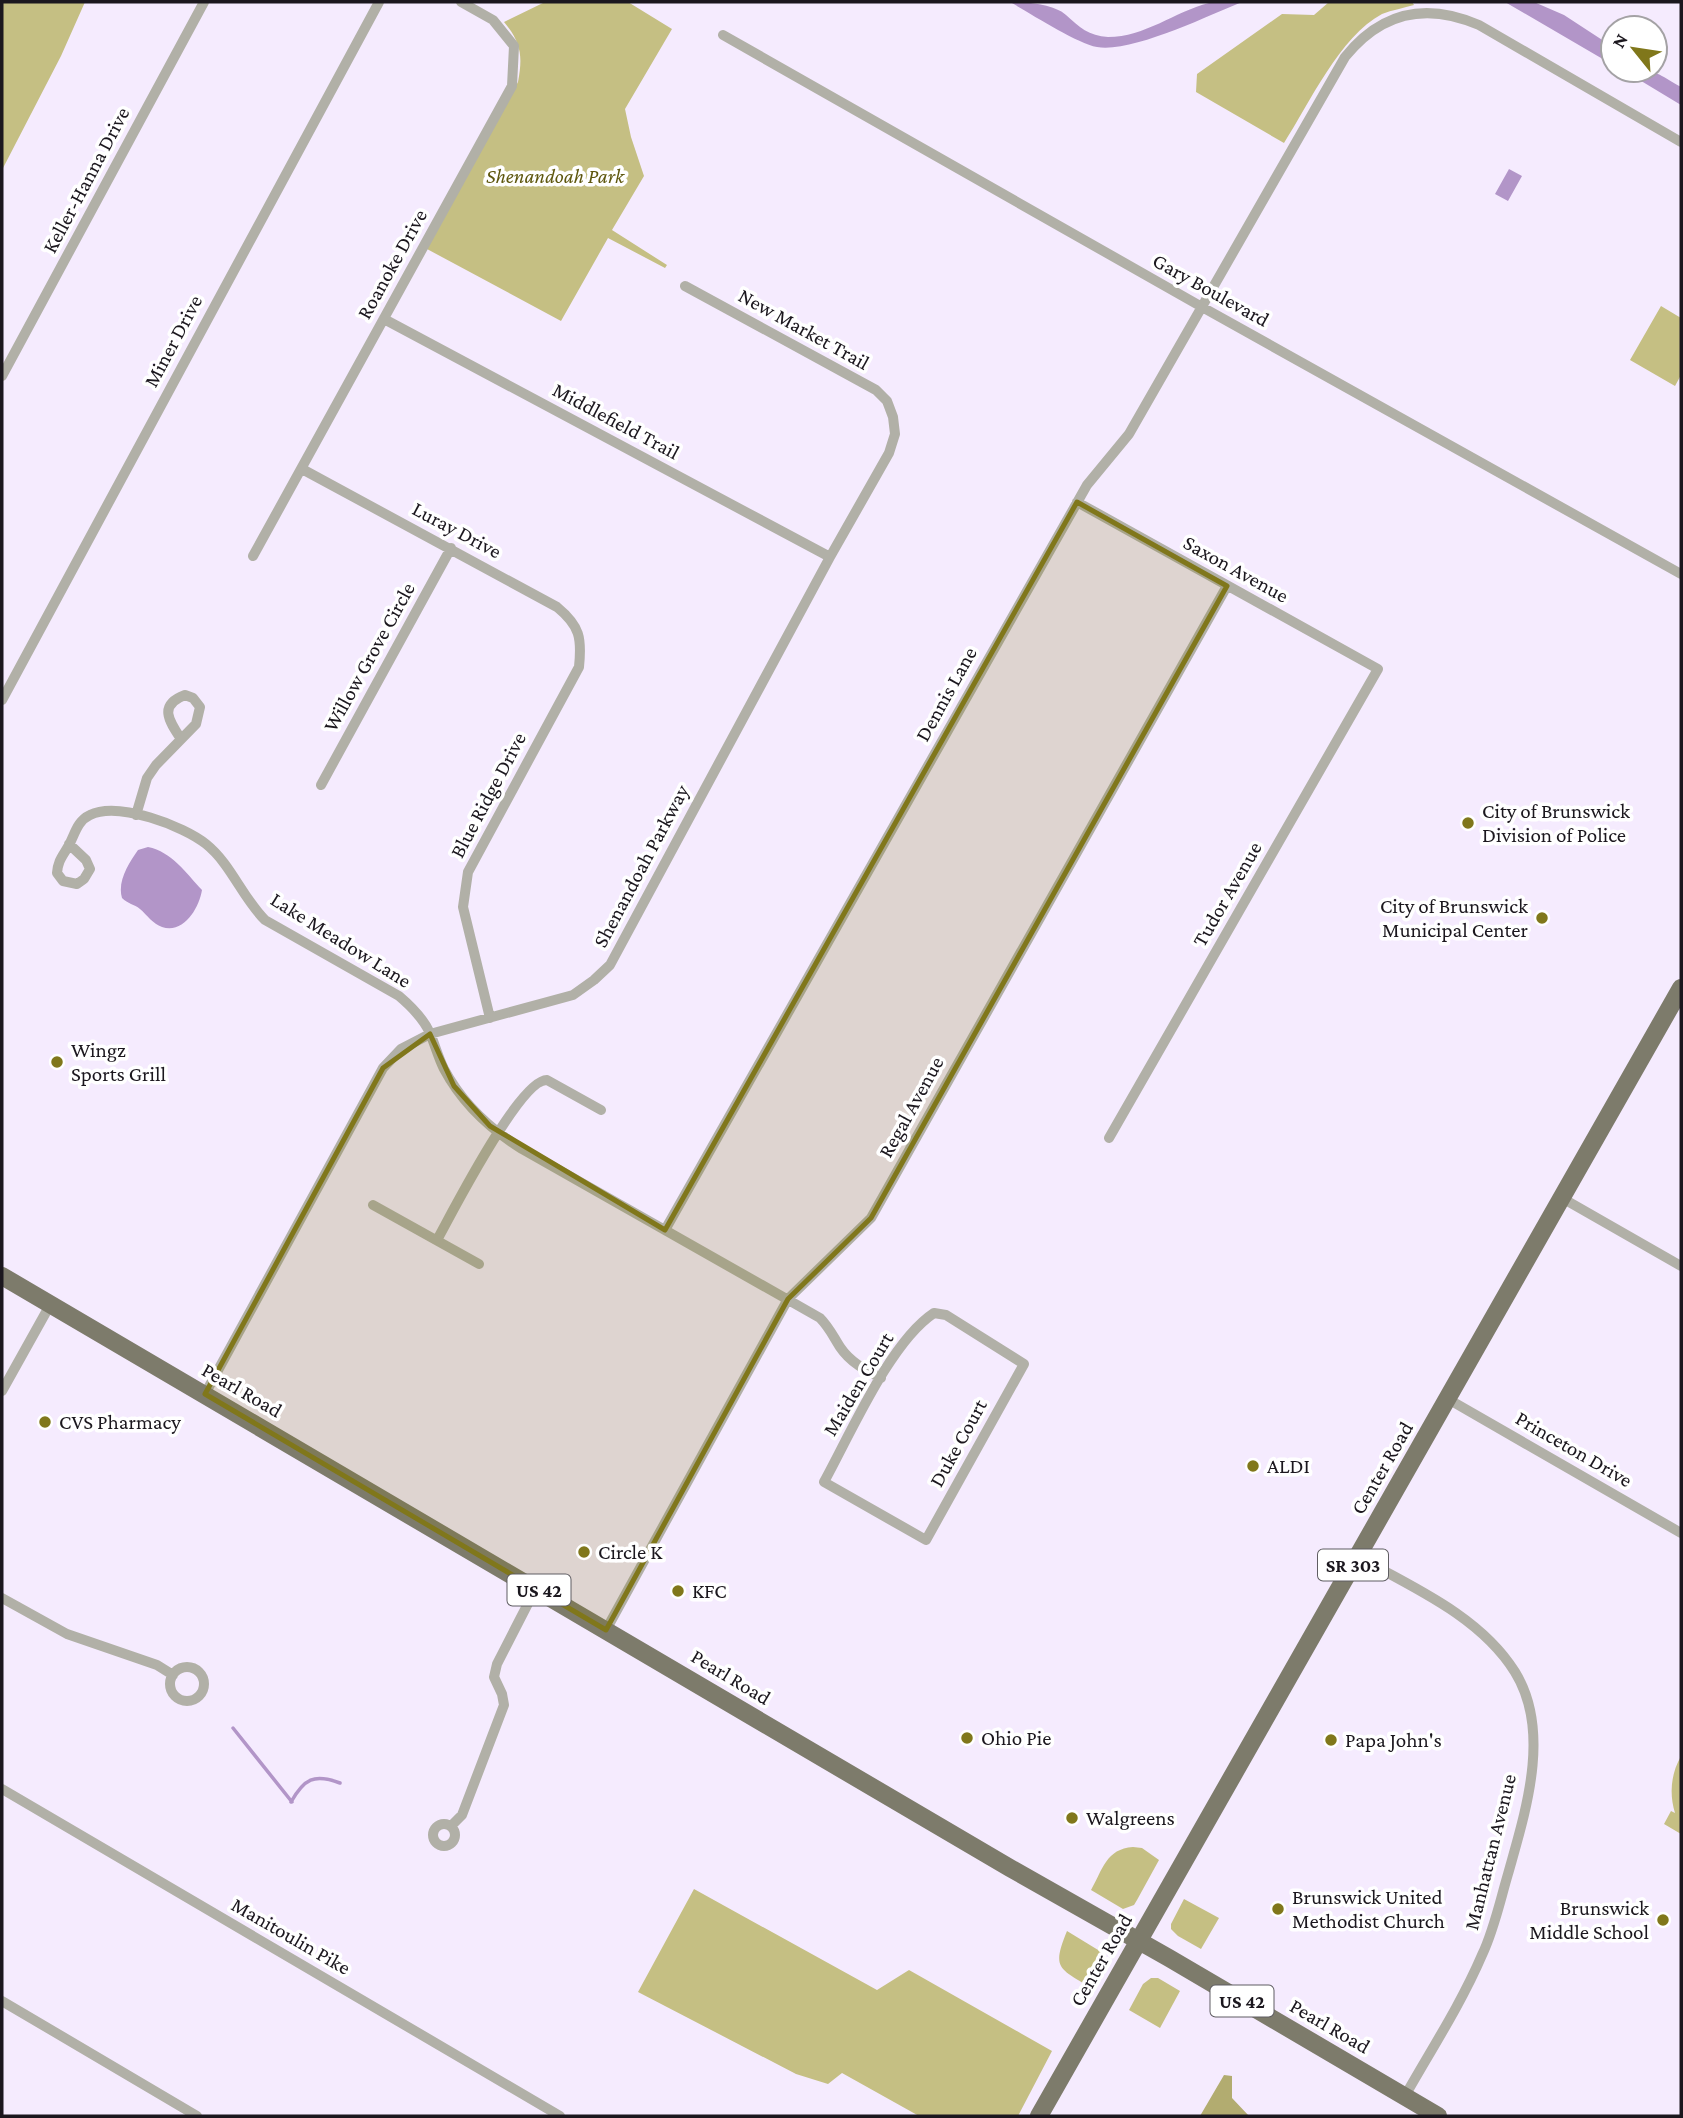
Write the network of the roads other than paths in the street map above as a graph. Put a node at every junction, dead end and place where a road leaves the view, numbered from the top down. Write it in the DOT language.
graph roads {
  1 [pos="204,2"];
  2 [pos="379,2"];
  3 [pos="461,2"];
  4 [pos="723,35"];
  5 [pos="1681,142"];
  6 [pos="685,286"];
  7 [pos="1202,307"];
  8 [pos="384,319"];
  9 [pos="2,376"];
  10 [pos="893,417"];
  11 [pos="302,469"];
  12 [pos="1077,502"];
  13 [pos="450,548"];
  14 [pos="253,556"];
  15 [pos="830,557"];
  16 [pos="1681,574"];
  17 [pos="1227,586"];
  18 [pos="580,638"];
  19 [pos="1378,669"];
  20 [pos="2,700"];
  21 [pos="181,739"];
  22 [pos="321,785"];
  23 [pos="136,814"];
  24 [pos="69,844"];
  25 [pos="1681,988"];
  26 [pos="490,1018"];
  27 [pos="430,1034"];
  28 [pos="600,1110"];
  29 [pos="498,1133"];
  30 [pos="1109,1138"];
  31 [pos="1562,1198"];
  32 [pos="373,1205"];
  33 [pos="665,1230"];
  34 [pos="437,1240"];
  35 [pos="479,1264"];
  36 [pos="1681,1266"];
  37 [pos="2,1276"];
  38 [pos="788,1299"];
  39 [pos="50,1304"];
  40 [pos="934,1313"];
  41 [pos="881,1378"];
  42 [pos="2,1391"];
  43 [pos="205,1394"];
  44 [pos="1448,1399"];
  45 [pos="824,1482"];
  46 [pos="1681,1533"];
  47 [pos="1358,1557"];
  48 [pos="536,1588"];
  49 [pos="2,1598"];
  50 [pos="606,1630"];
  51 [pos="173,1675"];
  52 [pos="2,1790"];
  53 [pos="451,1826"];
  54 [pos="1138,1941"];
  55 [pos="2,2001"];
  56 [pos="1405,2095"];
  57 [pos="197,2116"];
  58 [pos="560,2116"];
  59 [pos="1039,2116"];
  60 [pos="1438,2116"];
  1 -- 9 [label="street, Keller-Hanna Drive"];
  2 -- 20 [label="street, Miner Drive"];
  3 -- 8 [label="street, Roanoke Drive"];
  4 -- 7 [label="street, Gary Boulevard"];
  5 -- 7 [label="street, Dennis Lane"];
  6 -- 10 [label="street, New Market Trail"];
  7 -- 12 [label="street, Dennis Lane"];
  7 -- 16 [label="street, Gary Boulevard"];
  8 -- 11 [label="street, Roanoke Drive"];
  8 -- 15 [label="street, Middlefield Trail"];
  10 -- 15 [label="street, Shenandoah Parkway"];
  11 -- 13 [label="street, Luray Drive"];
  11 -- 14 [label="street, Roanoke Drive"];
  12 -- 17 [label="street, Saxon Avenue"];
  12 -- 33 [label="street, Dennis Lane"];
  13 -- 18 [label="street, Luray Drive"];
  13 -- 22 [label="street, Willow Grove Circle"];
  15 -- 26 [label="street, Shenandoah Parkway"];
  17 -- 19 [label="street, Saxon Avenue"];
  17 -- 38 [label="street, Regal Avenue"];
  18 -- 26 [label="street, Blue Ridge Drive"];
  19 -- 30 [label="street, Tudor Avenue"];
  21 -- 23 [label="street"];
  23 -- 24 [label="street, Lake Meadow Lane"];
  23 -- 27 [label="street, Lake Meadow Lane"];
  25 -- 31 [label="main road, Center Road / SR 303"];
  26 -- 27 [label="street, Shenandoah Parkway"];
  27 -- 29 [label="street, Lake Meadow Lane"];
  27 -- 43 [label="street, Shenandoah Parkway"];
  28 -- 29 [label="street"];
  29 -- 33 [label="street, Lake Meadow Lane"];
  29 -- 34 [label="street"];
  31 -- 36 [label="street"];
  31 -- 44 [label="main road, Center Road / SR 303"];
  32 -- 34 [label="street"];
  33 -- 38 [label="street, Lake Meadow Lane"];
  34 -- 35 [label="street"];
  37 -- 39 [label="main road, Pearl Road / US 42"];
  38 -- 41 [label="street, Lake Meadow Lane"];
  38 -- 50 [label="street, Regal Avenue"];
  39 -- 42 [label="street"];
  39 -- 43 [label="main road, Pearl Road / US 42"];
  40 -- 41 [label="street, Maiden Court"];
  40 -- 45 [label="street, Duke Court"];
  41 -- 45 [label="street, Maiden Court"];
  43 -- 48 [label="main road, Pearl Road / US 42"];
  44 -- 46 [label="street, Princeton Drive"];
  44 -- 47 [label="main road, Center Road / SR 303"];
  47 -- 54 [label="main road, Center Road / SR 303"];
  47 -- 56 [label="street, Manhattan Avenue"];
  48 -- 50 [label="main road, Pearl Road / US 42"];
  48 -- 53 [label="street"];
  49 -- 51 [label="street"];
  50 -- 54 [label="main road, Pearl Road / US 42"];
  52 -- 58 [label="street, Manitoulin Pike"];
  54 -- 56 [label="main road, Pearl Road / US 42"];
  54 -- 59 [label="main road, Center Road / SR 303"];
  55 -- 57 [label="street"];
  56 -- 60 [label="main road, Pearl Road / US 42"];
}
